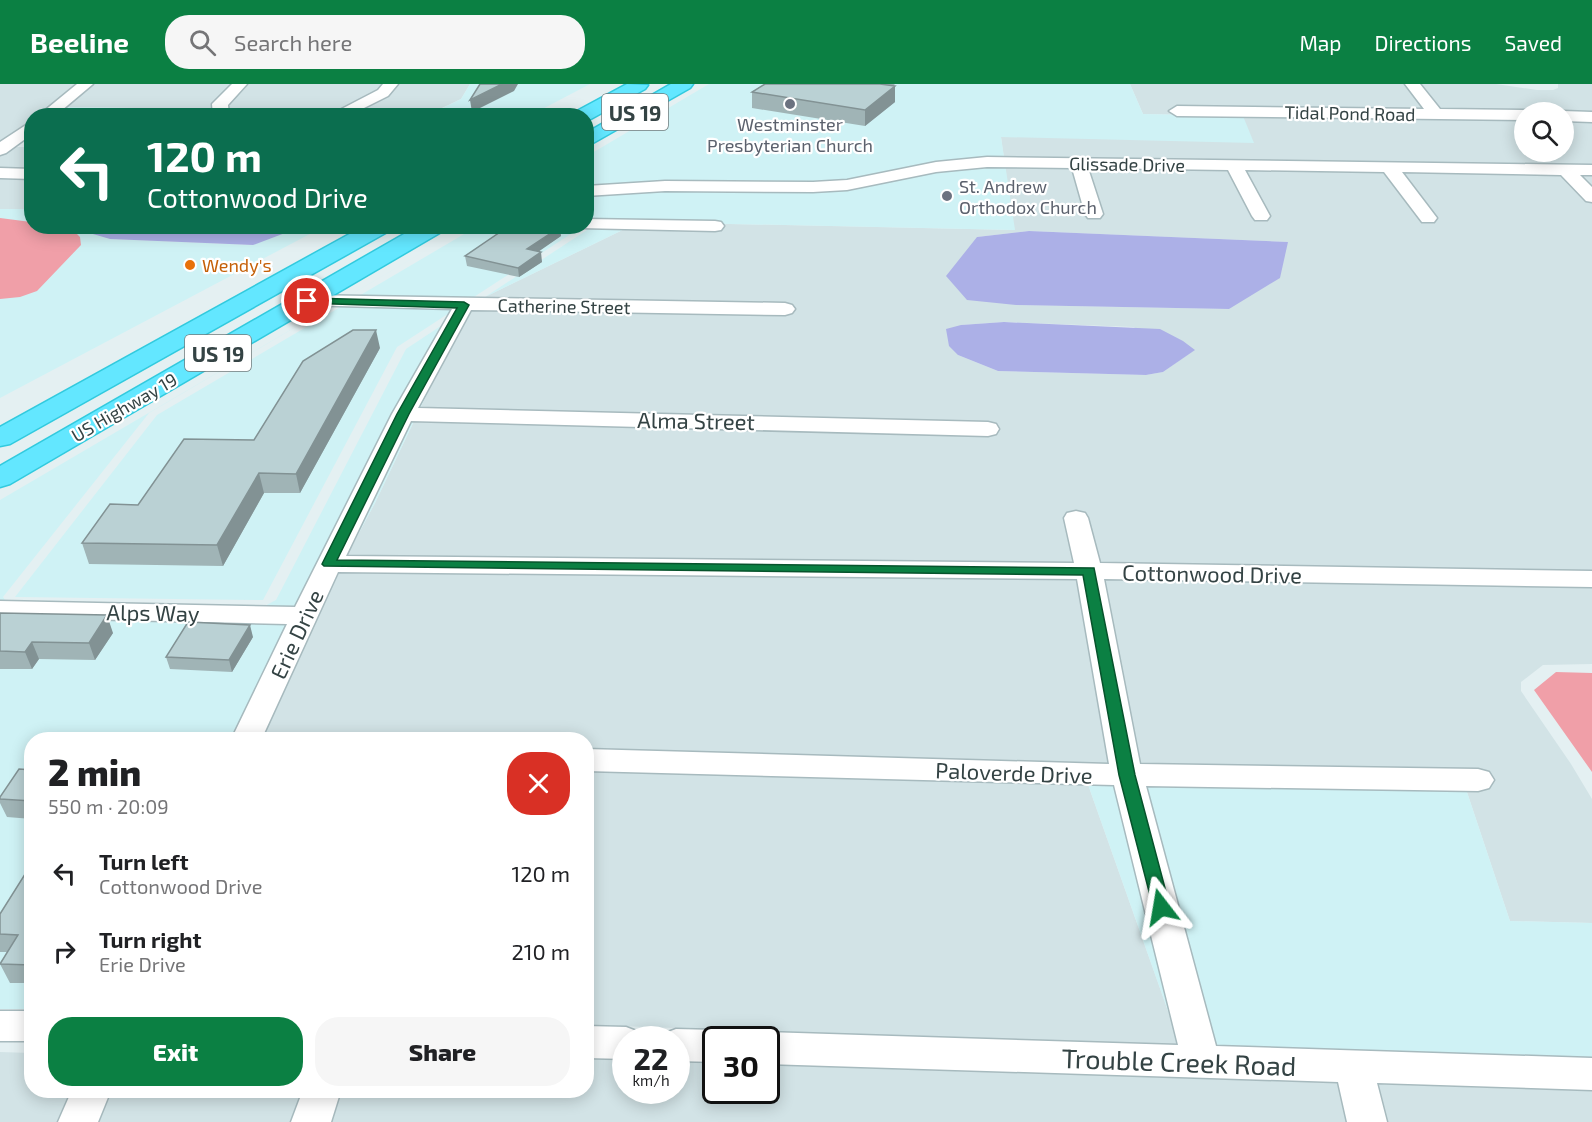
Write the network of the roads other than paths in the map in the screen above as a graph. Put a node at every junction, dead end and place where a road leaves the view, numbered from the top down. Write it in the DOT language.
graph roads {
  1 [pos="86,84"];
  2 [pos="240,84"];
  3 [pos="391,84"];
  4 [pos="684,84"];
  5 [pos="1412,84"];
  6 [pos="634,88"];
  7 [pos="55,108"];
  8 [pos="220,108"];
  9 [pos="352,108"];
  10 [pos="594,110"];
  11 [pos="1177,111"];
  12 [pos="1436,114"];
  13 [pos="1514,115"];
  14 [pos="1574,116"];
  15 [pos="594,117"];
  16 [pos="1592,117"];
  17 [pos="24,132"];
  18 [pos="594,136"];
  19 [pos="0,150"];
  20 [pos="1078,162"];
  21 [pos="1234,165"];
  22 [pos="1389,167"];
  23 [pos="1566,170"];
  24 [pos="1592,170"];
  25 [pos="0,173"];
  26 [pos="24,174"];
  27 [pos="594,178"];
  28 [pos="665,186"];
  29 [pos="594,190"];
  30 [pos="1592,197"];
  31 [pos="1094,214"];
  32 [pos="1261,216"];
  33 [pos="1428,218"];
  34 [pos="594,224"];
  35 [pos="715,226"];
  36 [pos="367,234"];
  37 [pos="421,234"];
  38 [pos="265,292"];
  39 [pos="307,301"];
  40 [pos="464,305"];
  41 [pos="785,309"];
  42 [pos="403,414"];
  43 [pos="988,429"];
  44 [pos="0,438"];
  45 [pos="8,474"];
  46 [pos="1076,518"];
  47 [pos="328,564"];
  48 [pos="1089,571"];
  49 [pos="1592,579"];
  50 [pos="0,609"];
  51 [pos="305,616"];
  52 [pos="250,732"];
  53 [pos="594,760"];
  54 [pos="1127,775"];
  55 [pos="1478,780"];
  56 [pos="0,1026"];
  57 [pos="24,1026"];
  58 [pos="594,1042"];
  59 [pos="612,1043"];
  60 [pos="780,1048"];
  61 [pos="1201,1062"];
  62 [pos="1354,1068"];
  63 [pos="1592,1074"];
  64 [pos="88,1098"];
  65 [pos="319,1098"];
  66 [pos="78,1122"];
  67 [pos="311,1122"];
  68 [pos="1367,1122"];
  1 -- 7 [label="street"];
  2 -- 8 [label="street"];
  3 -- 9 [label="street"];
  4 -- 18 [label="highway, US 19"];
  5 -- 12 [label="street"];
  6 -- 10 [label="highway, US 19"];
  6 -- 15 [label="highway"];
  11 -- 12 [label="street, Tidal Pond Road"];
  12 -- 13 [label="street, Tidal Pond Road"];
  14 -- 16 [label="street"];
  17 -- 19 [label="street"];
  20 -- 21 [label="street, Glissade Drive"];
  20 -- 28 [label="street, Glissade Drive"];
  20 -- 31 [label="street"];
  21 -- 22 [label="street, Glissade Drive"];
  21 -- 32 [label="street"];
  22 -- 23 [label="street, Glissade Drive"];
  22 -- 33 [label="street"];
  23 -- 24 [label="street, Glissade Drive"];
  23 -- 30 [label="street"];
  25 -- 26 [label="street"];
  27 -- 28 [label="street, Glissade Drive"];
  28 -- 29 [label="street, Glissade Drive"];
  34 -- 35 [label="street"];
  36 -- 38 [label="highway, US Highway 19 / US 19"];
  37 -- 39 [label="highway, US Highway 19 / US 19"];
  38 -- 44 [label="highway, US Highway 19 / US 19"];
  38 -- 45 [label="highway"];
  39 -- 40 [label="street, Catherine Street"];
  39 -- 45 [label="highway, US Highway 19 / US 19"];
  40 -- 41 [label="street, Catherine Street"];
  40 -- 42 [label="street, Erie Drive"];
  42 -- 43 [label="street, Alma Street"];
  42 -- 47 [label="street, Erie Drive"];
  46 -- 48 [label="street"];
  47 -- 48 [label="street, Cottonwood Drive"];
  47 -- 51 [label="street, Erie Drive"];
  48 -- 49 [label="street, Cottonwood Drive"];
  48 -- 54 [label="street"];
  50 -- 51 [label="street, Alps Way"];
  51 -- 52 [label="street, Erie Drive"];
  53 -- 54 [label="street, Paloverde Drive"];
  54 -- 55 [label="street, Paloverde Drive"];
  54 -- 61 [label="street"];
  56 -- 57 [label="street"];
  58 -- 59 [label="street"];
  60 -- 61 [label="street, Trouble Creek Road"];
  61 -- 62 [label="street, Trouble Creek Road"];
  62 -- 63 [label="street, Trouble Creek Road"];
  62 -- 68 [label="street"];
  64 -- 66 [label="street"];
  65 -- 67 [label="street"];
}
